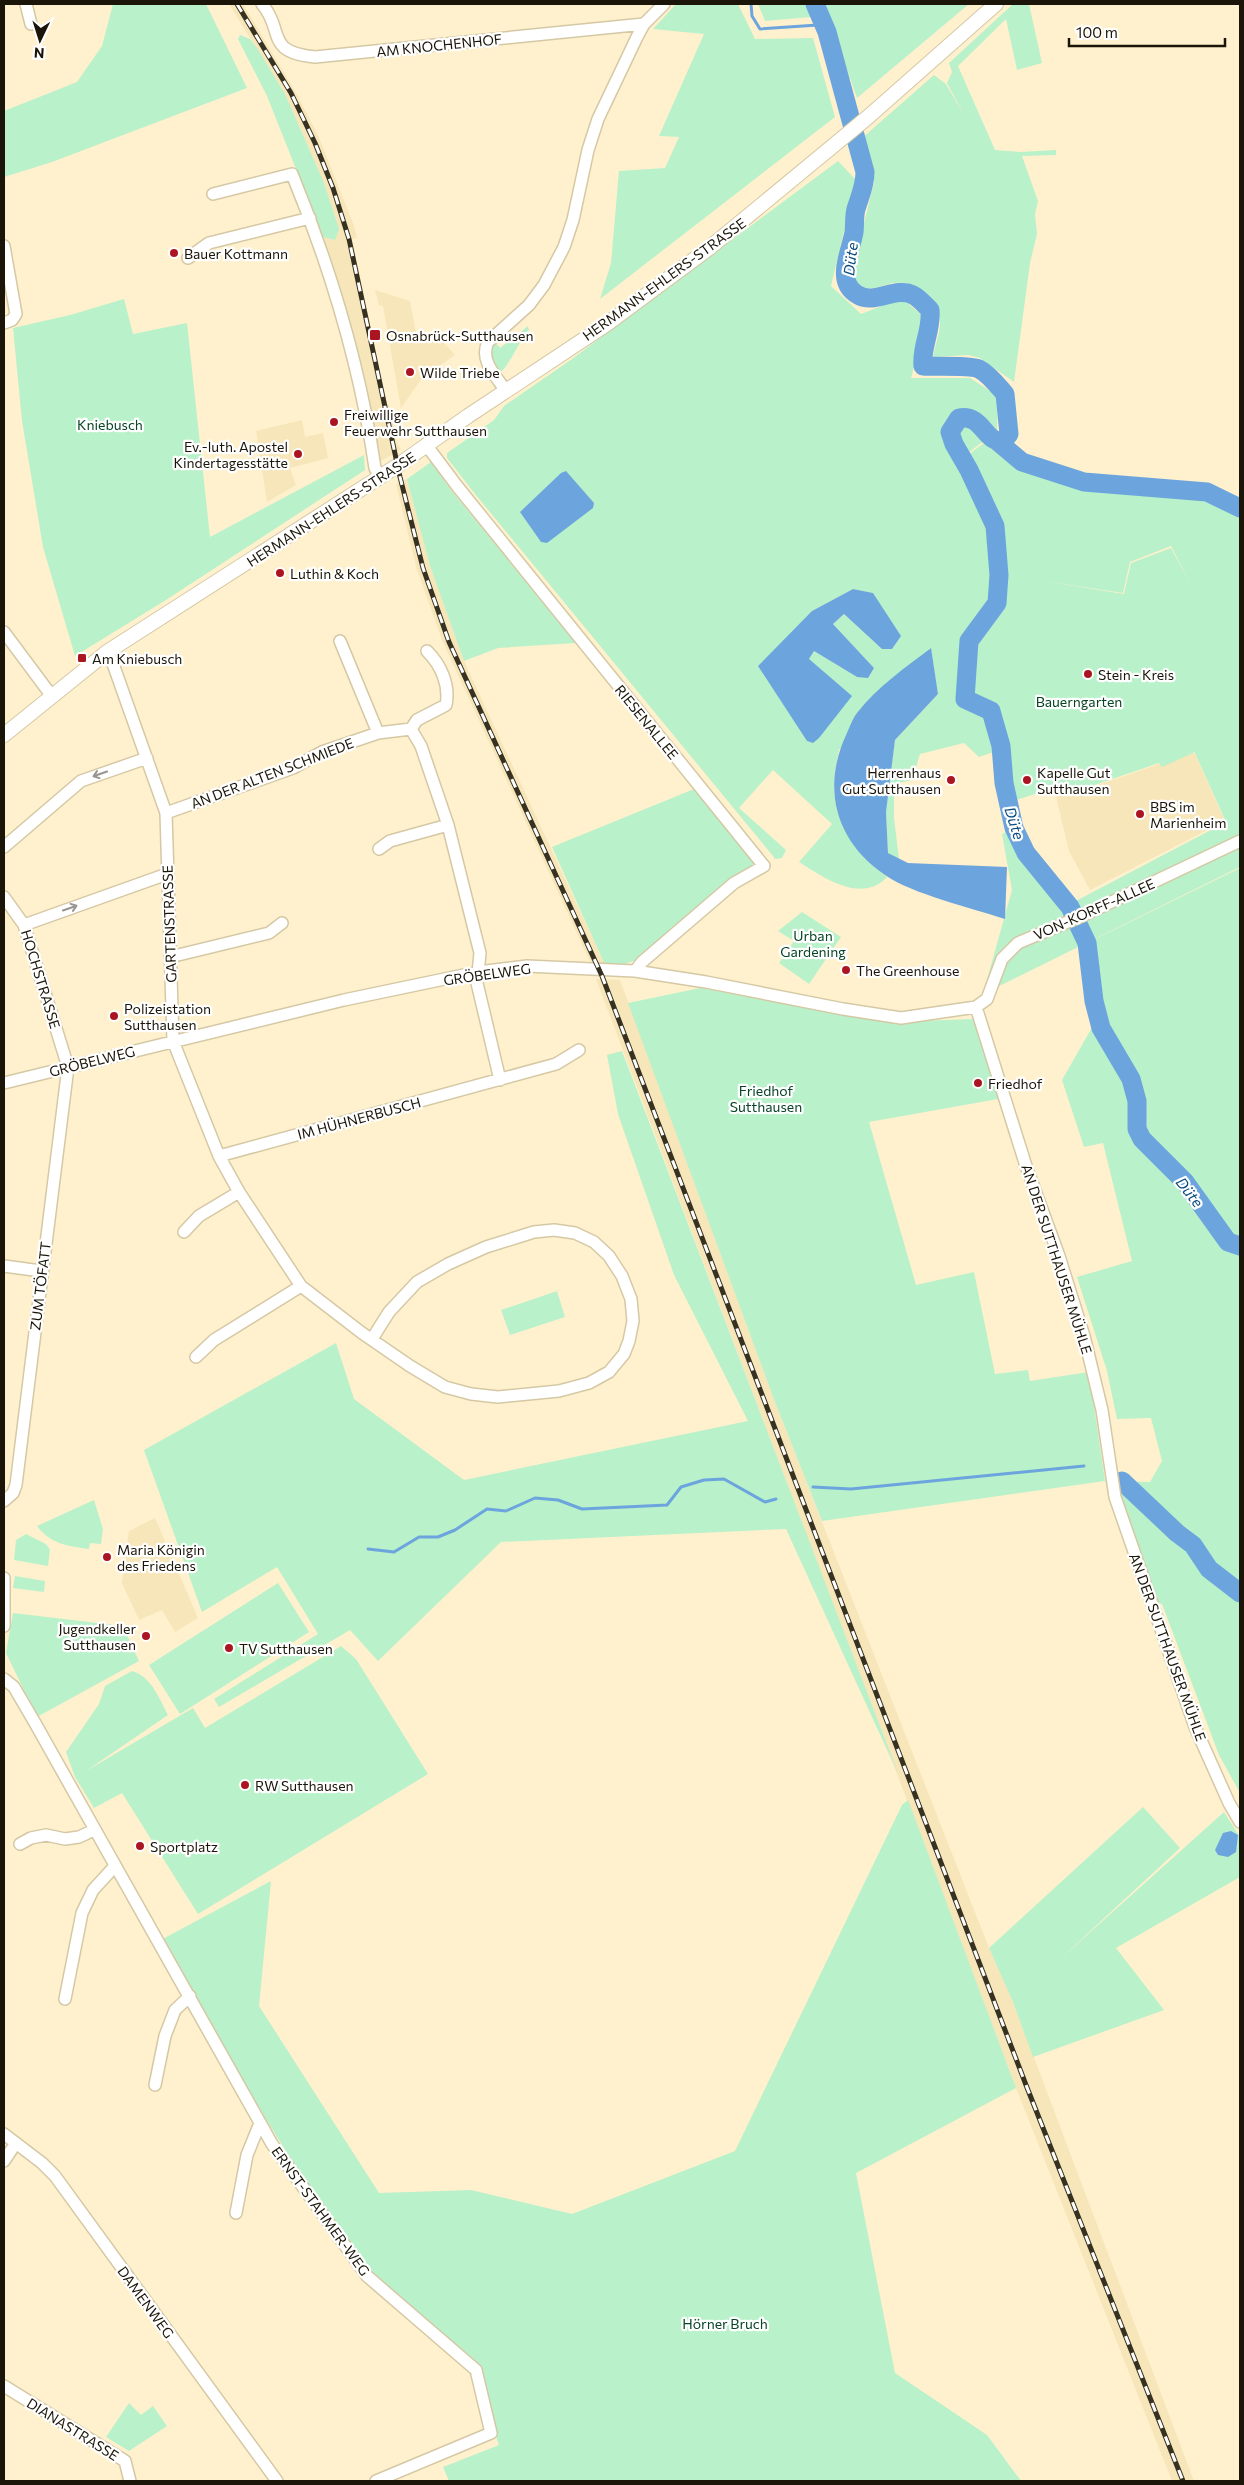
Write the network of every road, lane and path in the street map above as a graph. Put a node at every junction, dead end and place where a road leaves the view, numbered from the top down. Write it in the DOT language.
graph roads {
  1 [pos="26,4"];
  2 [pos="262,4"];
  3 [pos="664,4"];
  4 [pos="996,4"];
  5 [pos="31,24"];
  6 [pos="644,24"];
  7 [pos="213,194"];
  8 [pos="310,218"];
  9 [pos="4,246"];
  10 [pos="188,258"];
  11 [pos="8,321"];
  12 [pos="506,390"];
  13 [pos="427,446"];
  14 [pos="381,477"];
  15 [pos="4,632"];
  16 [pos="340,641"];
  17 [pos="427,651"];
  18 [pos="107,652"];
  19 [pos="51,695"];
  20 [pos="410,729"];
  21 [pos="378,733"];
  22 [pos="4,735"];
  23 [pos="146,758"];
  24 [pos="166,813"];
  25 [pos="448,825"];
  26 [pos="1240,841"];
  27 [pos="4,847"];
  28 [pos="379,849"];
  29 [pos="168,874"];
  30 [pos="4,897"];
  31 [pos="282,923"];
  32 [pos="24,924"];
  33 [pos="170,958"];
  34 [pos="635,971"];
  35 [pos="478,972"];
  36 [pos="976,1007"];
  37 [pos="173,1041"];
  38 [pos="579,1050"];
  39 [pos="68,1067"];
  40 [pos="500,1080"];
  41 [pos="4,1083"];
  42 [pos="219,1156"];
  43 [pos="239,1192"];
  44 [pos="184,1232"];
  45 [pos="4,1266"];
  46 [pos="41,1270"];
  47 [pos="301,1286"];
  48 [pos="372,1339"];
  49 [pos="196,1357"];
  50 [pos="4,1501"];
  51 [pos="4,1578"];
  52 [pos="4,1621"];
  53 [pos="4,1679"];
  54 [pos="1240,1822"];
  55 [pos="94,1830"];
  56 [pos="20,1844"];
  57 [pos="114,1866"];
  58 [pos="190,1996"];
  59 [pos="65,1999"];
  60 [pos="155,2085"];
  61 [pos="260,2123"];
  62 [pos="4,2134"];
  63 [pos="16,2143"];
  64 [pos="4,2161"];
  65 [pos="236,2213"];
  66 [pos="4,2386"];
  67 [pos="130,2481"];
  68 [pos="277,2481"];
  69 [pos="376,2481"];
  1 -- 5 [label="street"];
  2 -- 6 [label="street, AM KNOCHENHOF"];
  3 -- 6 [label="street"];
  4 -- 12 [label="street, HERMANN-EHLERS-STRASSE"];
  6 -- 12 [label="street"];
  7 -- 8 [label="street"];
  8 -- 10 [label="street"];
  8 -- 14 [label="street"];
  9 -- 11 [label="street"];
  12 -- 13 [label="street, HERMANN-EHLERS-STRASSE"];
  13 -- 14 [label="street, HERMANN-EHLERS-STRASSE"];
  13 -- 34 [label="street, RIESENALLEE"];
  14 -- 18 [label="street, HERMANN-EHLERS-STRASSE"];
  15 -- 19 [label="street"];
  16 -- 21 [label="street"];
  17 -- 20 [label="street"];
  18 -- 19 [label="street, HERMANN-EHLERS-STRASSE"];
  18 -- 23 [label="street, GARTENSTRASSE"];
  19 -- 22 [label="street, HERMANN-EHLERS-STRASSE"];
  20 -- 21 [label="street, AN DER ALTEN SCHMIEDE"];
  20 -- 25 [label="street"];
  21 -- 24 [label="street, AN DER ALTEN SCHMIEDE"];
  23 -- 24 [label="street, GARTENSTRASSE"];
  23 -- 27 [label="street, one-way"];
  24 -- 29 [label="street, GARTENSTRASSE"];
  25 -- 28 [label="street"];
  25 -- 35 [label="street"];
  26 -- 36 [label="street, VON-KORFF-ALLEE"];
  32 -- 29 [label="street, one-way"];
  29 -- 33 [label="street, GARTENSTRASSE"];
  30 -- 32 [label="street, HOCHSTRASSE"];
  31 -- 33 [label="street"];
  32 -- 39 [label="street, HOCHSTRASSE"];
  33 -- 37 [label="street, GARTENSTRASSE"];
  34 -- 35 [label="street, GRÖBELWEG"];
  34 -- 36 [label="street, GRÖBELWEG"];
  35 -- 37 [label="street, GRÖBELWEG"];
  35 -- 40 [label="street"];
  36 -- 54 [label="street, AN DER SUTTHAUSER MÜHLE"];
  37 -- 39 [label="street, GRÖBELWEG"];
  37 -- 42 [label="street, GARTENSTRASSE"];
  38 -- 40 [label="street, IM HÜHNERBUSCH"];
  39 -- 41 [label="street, GRÖBELWEG"];
  39 -- 46 [label="street, ZUM TÖFATT"];
  40 -- 42 [label="street, IM HÜHNERBUSCH"];
  42 -- 43 [label="street, GARTENSTRASSE"];
  43 -- 44 [label="street"];
  43 -- 47 [label="street, GARTENSTRASSE"];
  45 -- 46 [label="street"];
  46 -- 50 [label="street, ZUM TÖFATT"];
  47 -- 48 [label="street, GARTENSTRASSE"];
  47 -- 49 [label="street"];
  48 -- 48 [label="street, GARTENSTRASSE"];
  51 -- 52 [label="street"];
  53 -- 55 [label="street, ERNST-STAHMER-WEG"];
  55 -- 56 [label="street"];
  55 -- 57 [label="street, ERNST-STAHMER-WEG"];
  57 -- 58 [label="street, ERNST-STAHMER-WEG"];
  57 -- 59 [label="street"];
  58 -- 60 [label="street"];
  58 -- 61 [label="street, ERNST-STAHMER-WEG"];
  61 -- 65 [label="street, ERNST-STAHMER-WEG"];
  61 -- 69 [label="street, ERNST-STAHMER-WEG"];
  62 -- 63 [label="street, DAMENWEG"];
  63 -- 64 [label="street"];
  63 -- 68 [label="street, DAMENWEG"];
  66 -- 67 [label="street, DIANASTRASSE"];
}
